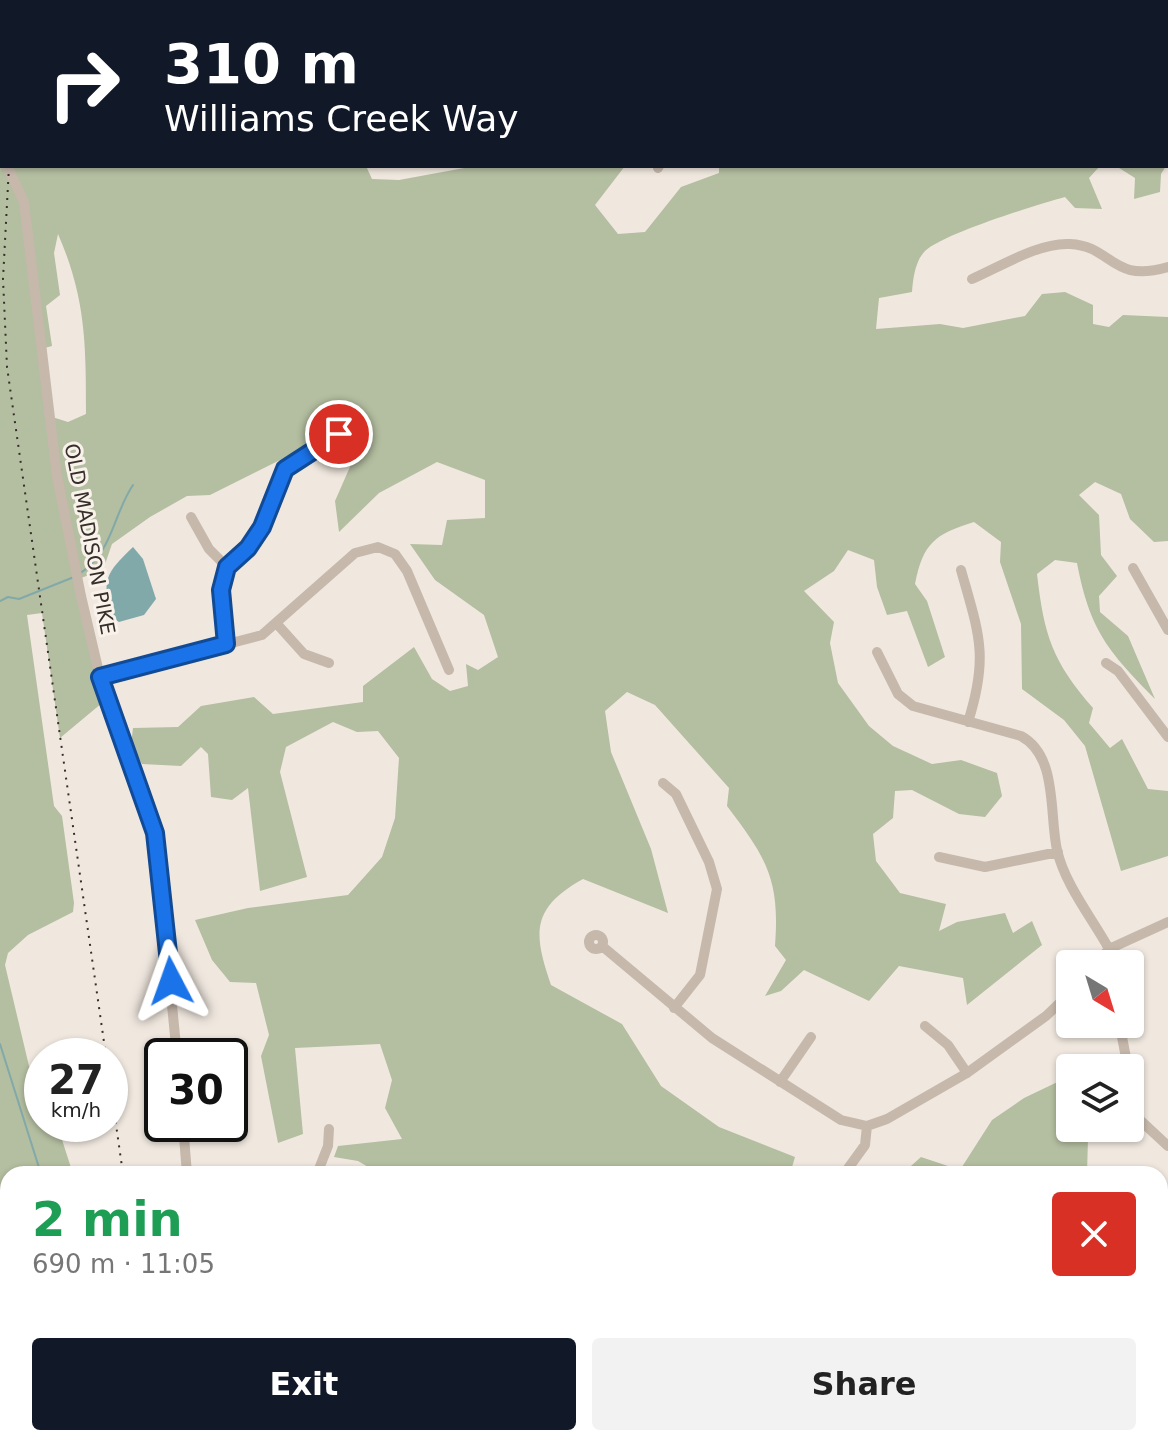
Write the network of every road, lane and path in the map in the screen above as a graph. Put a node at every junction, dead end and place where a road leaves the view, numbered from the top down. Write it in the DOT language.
graph roads {
  1 [pos="8,168"];
  2 [pos="1168,267"];
  3 [pos="972,279"];
  4 [pos="339,434"];
  5 [pos="191,517"];
  6 [pos="227,567"];
  7 [pos="1133,568"];
  8 [pos="961,570"];
  9 [pos="277,624"];
  10 [pos="1168,630"];
  11 [pos="226,644"];
  12 [pos="877,652"];
  13 [pos="329,663"];
  14 [pos="1106,663"];
  15 [pos="449,670"];
  16 [pos="100,677"];
  17 [pos="968,722"];
  18 [pos="1168,737"];
  19 [pos="663,783"];
  20 [pos="1058,852"];
  21 [pos="939,857"];
  22 [pos="1168,922"];
  23 [pos="602,946"];
  24 [pos="1109,949"];
  25 [pos="1056,1006"];
  26 [pos="674,1008"];
  27 [pos="925,1026"];
  28 [pos="811,1037"];
  29 [pos="176,1038"];
  30 [pos="967,1073"];
  31 [pos="780,1082"];
  32 [pos="1144,1124"];
  33 [pos="867,1126"];
  34 [pos="329,1129"];
  35 [pos="184,1142"];
  36 [pos="1168,1146"];
  37 [pos="186,1166"];
  38 [pos="320,1166"];
  39 [pos="850,1166"];
  1 -- 16 [label="street, OLD MADISON PIKE"];
  2 -- 3 [label="street"];
  4 -- 6 [label="street"];
  5 -- 6 [label="street"];
  6 -- 11 [label="street"];
  7 -- 10 [label="street"];
  8 -- 17 [label="street"];
  9 -- 11 [label="street"];
  9 -- 13 [label="street"];
  9 -- 15 [label="street"];
  11 -- 16 [label="street"];
  12 -- 17 [label="street"];
  14 -- 18 [label="street"];
  16 -- 29 [label="street, OLD MADISON PIKE"];
  17 -- 20 [label="street"];
  19 -- 26 [label="street"];
  20 -- 21 [label="street"];
  20 -- 24 [label="street"];
  22 -- 24 [label="street"];
  23 -- 26 [label="street"];
  25 -- 30 [label="street"];
  26 -- 31 [label="street"];
  27 -- 30 [label="street"];
  28 -- 31 [label="street"];
  30 -- 33 [label="street"];
  31 -- 33 [label="street"];
  32 -- 36 [label="street"];
  33 -- 39 [label="street"];
  34 -- 38 [label="street"];
  35 -- 37 [label="street"];
}
